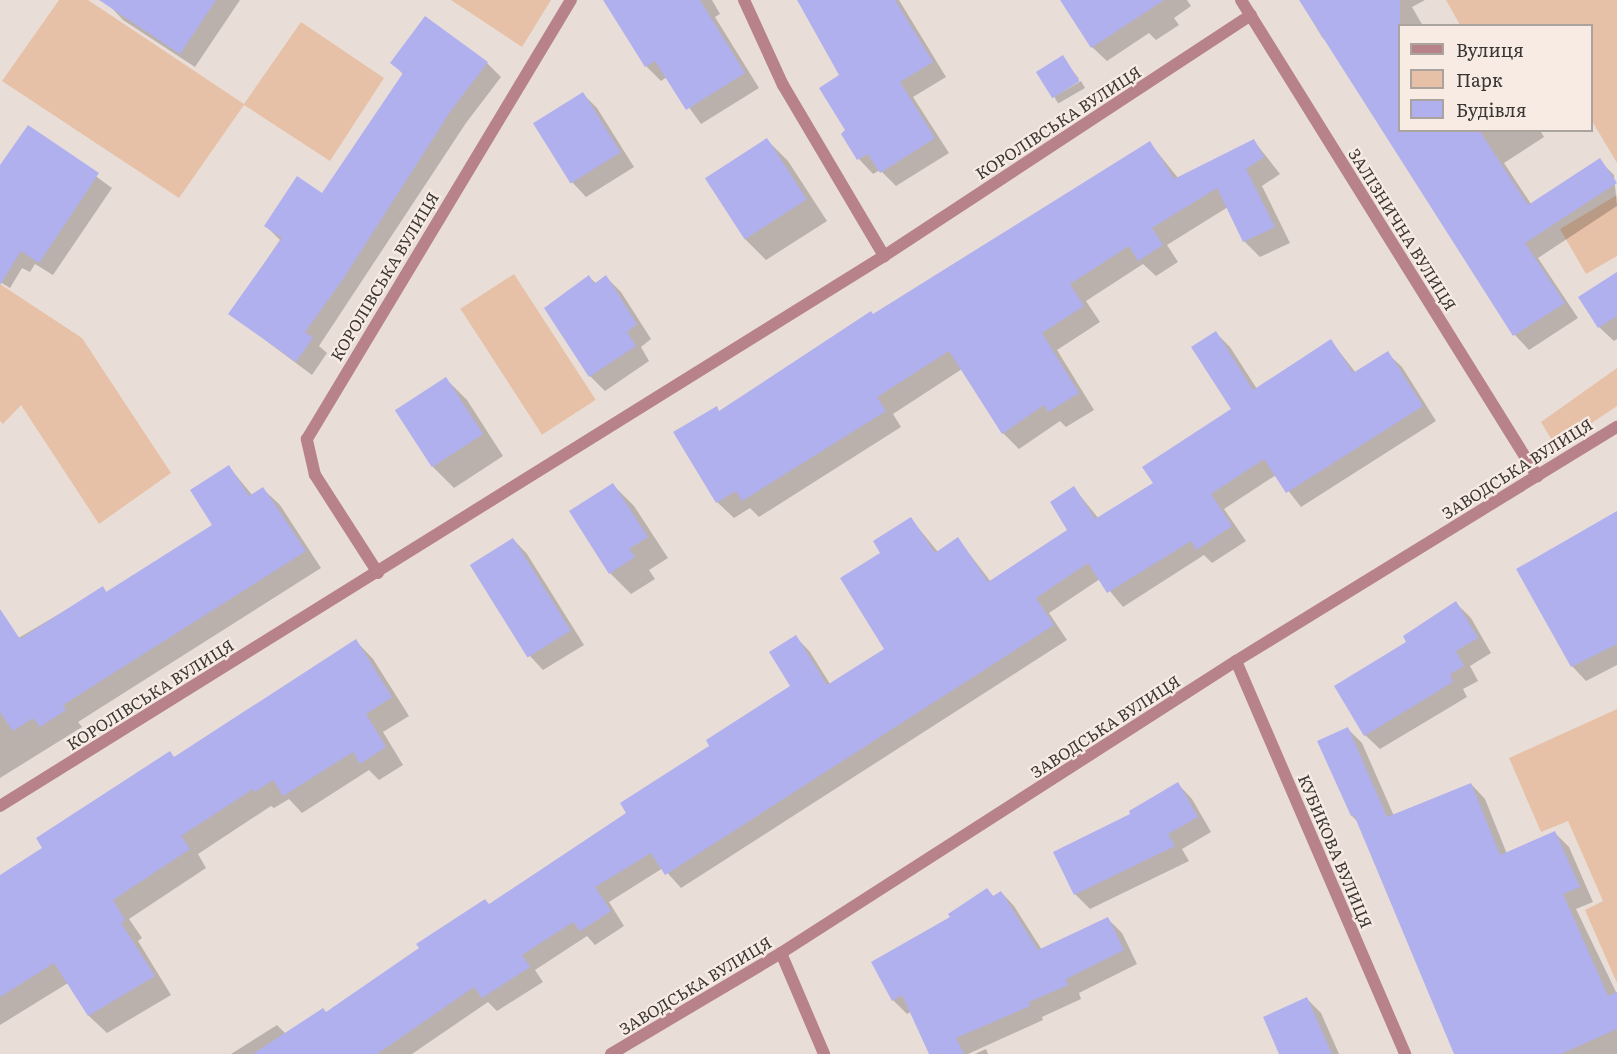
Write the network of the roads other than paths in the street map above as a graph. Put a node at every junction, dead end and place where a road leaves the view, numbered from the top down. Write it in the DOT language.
graph roads {
  1 [pos="571,0"];
  2 [pos="744,0"];
  3 [pos="1241,0"];
  4 [pos="1251,15"];
  5 [pos="884,256"];
  6 [pos="1617,427"];
  7 [pos="1537,476"];
  8 [pos="378,573"];
  9 [pos="1236,661"];
  10 [pos="0,806"];
  11 [pos="781,953"];
  12 [pos="611,1054"];
  13 [pos="824,1054"];
  14 [pos="1405,1054"];
  1 -- 8 [label="street, КОРОЛІВСЬКА ВУЛИЦЯ"];
  2 -- 5 [label="street"];
  3 -- 4 [label="street, ЗАЛІЗНИЧНА ВУЛИЦЯ"];
  4 -- 5 [label="street, КОРОЛІВСЬКА ВУЛИЦЯ"];
  4 -- 7 [label="street, ЗАЛІЗНИЧНА ВУЛИЦЯ"];
  5 -- 8 [label="street, КОРОЛІВСЬКА ВУЛИЦЯ"];
  6 -- 7 [label="street, ЗАВОДСЬКА ВУЛИЦЯ"];
  7 -- 9 [label="street, ЗАВОДСЬКА ВУЛИЦЯ"];
  8 -- 10 [label="street, КОРОЛІВСЬКА ВУЛИЦЯ"];
  9 -- 11 [label="street, ЗАВОДСЬКА ВУЛИЦЯ"];
  9 -- 14 [label="street, КУБИКОВА ВУЛИЦЯ"];
  11 -- 12 [label="street, ЗАВОДСЬКА ВУЛИЦЯ"];
  11 -- 13 [label="street"];
}
